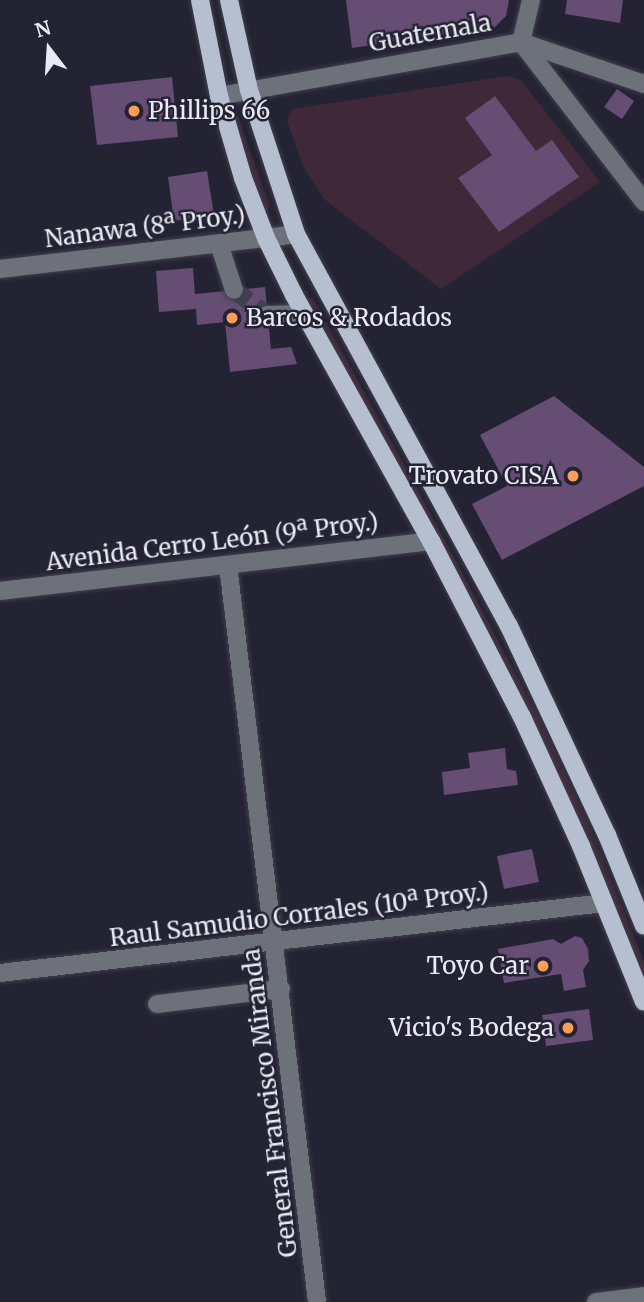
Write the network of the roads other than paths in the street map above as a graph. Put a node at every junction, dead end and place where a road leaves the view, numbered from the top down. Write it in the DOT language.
graph roads {
  1 [pos="200,0"];
  2 [pos="229,0"];
  3 [pos="531,0"];
  4 [pos="521,42"];
  5 [pos="644,84"];
  6 [pos="249,90"];
  7 [pos="219,96"];
  8 [pos="644,202"];
  9 [pos="296,234"];
  10 [pos="266,238"];
  11 [pos="219,244"];
  12 [pos="0,269"];
  13 [pos="234,290"];
  14 [pos="304,314"];
  15 [pos="267,315"];
  16 [pos="430,541"];
  17 [pos="229,565"];
  18 [pos="0,591"];
  19 [pos="604,903"];
  20 [pos="644,926"];
  21 [pos="276,944"];
  22 [pos="0,974"];
  23 [pos="281,989"];
  24 [pos="644,1002"];
  25 [pos="157,1004"];
  26 [pos="644,1296"];
  27 [pos="317,1302"];
  28 [pos="596,1302"];
  1 -- 7 [label="main road"];
  2 -- 6 [label="main road"];
  3 -- 4 [label="street"];
  4 -- 5 [label="street, Guatemala"];
  4 -- 6 [label="street, Guatemala"];
  4 -- 8 [label="street"];
  6 -- 7 [label="street, Guatemala"];
  6 -- 9 [label="main road"];
  7 -- 10 [label="main road"];
  9 -- 10 [label="street, Nanawa (8ª Proy.)"];
  9 -- 20 [label="main road"];
  10 -- 11 [label="street, Nanawa (8ª Proy.)"];
  10 -- 14 [label="main road"];
  11 -- 12 [label="street, Nanawa (8ª Proy.)"];
  11 -- 13 [label="street"];
  14 -- 15 [label="street"];
  14 -- 16 [label="main road"];
  16 -- 17 [label="street, Avenida Cerro León (9ª Proy.)"];
  16 -- 19 [label="main road"];
  17 -- 18 [label="street, Avenida Cerro León (9ª Proy.)"];
  17 -- 21 [label="street, General Francisco Miranda"];
  19 -- 21 [label="street, Raul Samudio Corrales (10ª Proy.)"];
  19 -- 24 [label="main road"];
  21 -- 22 [label="street, Raul Samudio Corrales (10ª Proy.)"];
  21 -- 23 [label="street, General Francisco Miranda"];
  23 -- 25 [label="street"];
  23 -- 27 [label="street, General Francisco Miranda"];
  26 -- 28 [label="street"];
}
